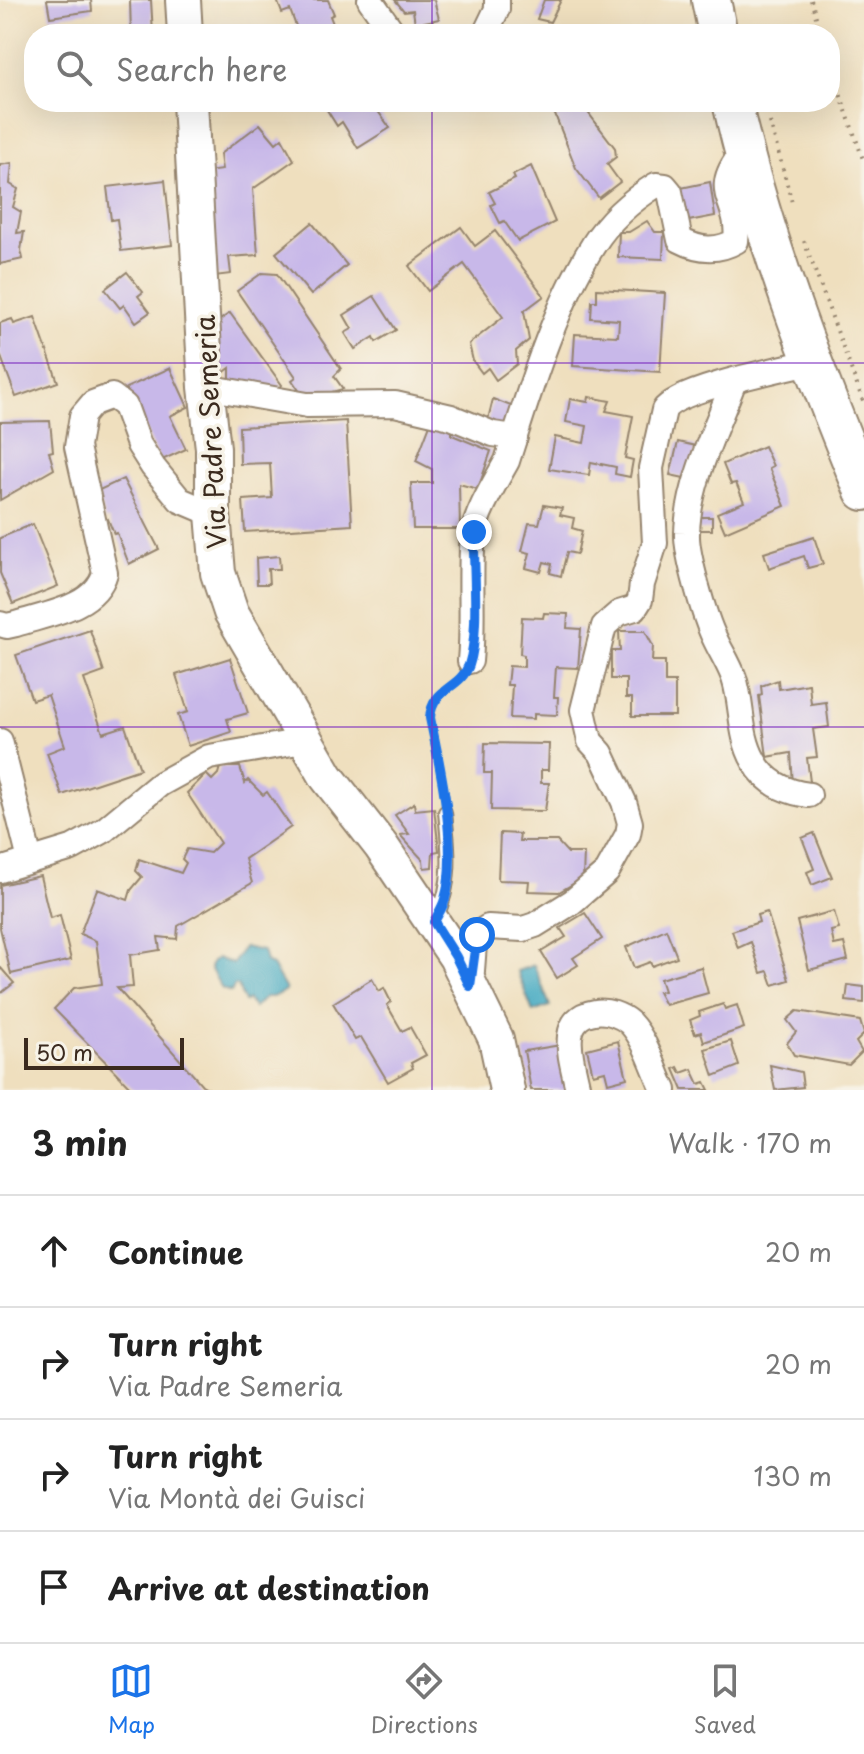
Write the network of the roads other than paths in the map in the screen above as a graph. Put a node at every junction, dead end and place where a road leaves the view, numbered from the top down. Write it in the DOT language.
graph roads {
  1 [pos="183,0"];
  2 [pos="370,0"];
  3 [pos="497,0"];
  4 [pos="711,0"];
  5 [pos="184,24"];
  6 [pos="387,24"];
  7 [pos="490,24"];
  8 [pos="716,24"];
  9 [pos="191,112"];
  10 [pos="734,112"];
  11 [pos="743,152"];
  12 [pos="814,361"];
  13 [pos="734,381"];
  14 [pos="206,387"];
  15 [pos="515,437"];
  16 [pos="864,491"];
  17 [pos="213,514"];
  18 [pos="0,624"];
  19 [pos="470,661"];
  20 [pos="0,741"];
  21 [pos="304,741"];
  22 [pos="809,795"];
  23 [pos="445,812"];
  24 [pos="30,860"];
  25 [pos="0,870"];
  26 [pos="434,922"];
  27 [pos="470,986"];
  28 [pos="507,1090"];
  29 [pos="578,1090"];
  30 [pos="664,1090"];
  1 -- 5 [label="main road"];
  2 -- 6 [label="street"];
  3 -- 7 [label="street"];
  4 -- 8 [label="main road"];
  9 -- 14 [label="main road, Via Padre Semeria"];
  10 -- 11 [label="main road"];
  11 -- 12 [label="main road"];
  11 -- 15 [label="street"];
  12 -- 13 [label="street"];
  12 -- 16 [label="main road"];
  13 -- 22 [label="street"];
  13 -- 27 [label="street"];
  14 -- 15 [label="street"];
  14 -- 17 [label="main road, Via Padre Semeria"];
  15 -- 19 [label="street"];
  17 -- 18 [label="street"];
  17 -- 21 [label="main road, Via Padre Semeria"];
  20 -- 24 [label="street"];
  21 -- 24 [label="street"];
  21 -- 26 [label="main road, Via Padre Semeria"];
  23 -- 26 [label="lane"];
  24 -- 25 [label="street"];
  26 -- 27 [label="main road, Via Padre Semeria"];
  27 -- 28 [label="main road, Via Padre Semeria"];
  29 -- 30 [label="street"];
}
